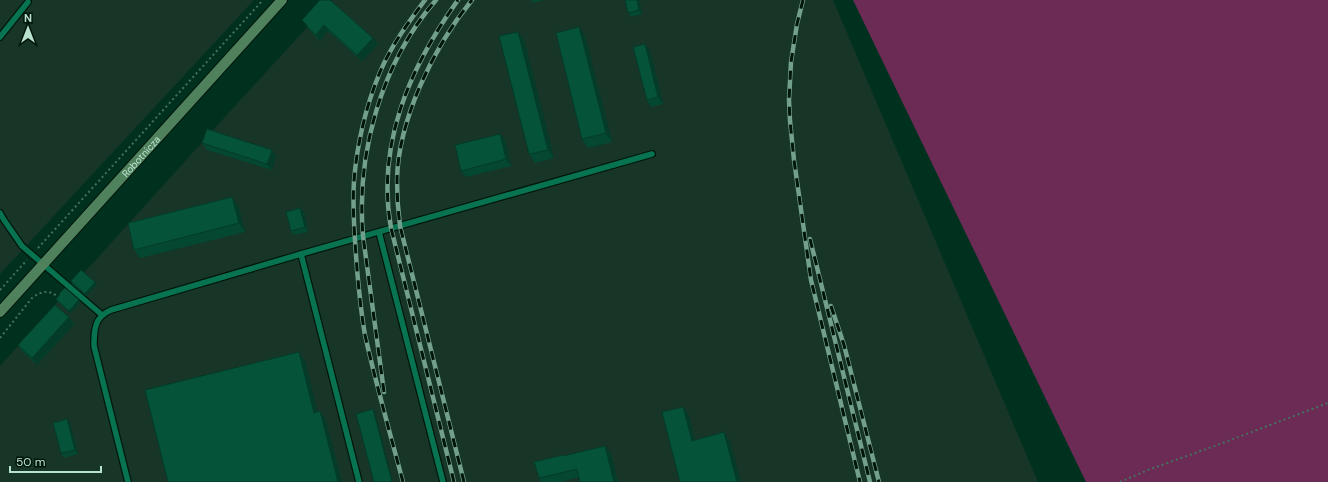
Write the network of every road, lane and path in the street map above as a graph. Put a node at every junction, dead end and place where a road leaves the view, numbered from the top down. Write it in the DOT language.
graph roads {
  1 [pos="263,0"];
  2 [pos="282,0"];
  3 [pos="28,2"];
  4 [pos="0,37"];
  5 [pos="652,154"];
  6 [pos="0,213"];
  7 [pos="379,232"];
  8 [pos="32,254"];
  9 [pos="301,254"];
  10 [pos="43,264"];
  11 [pos="0,290"];
  12 [pos="59,298"];
  13 [pos="0,312"];
  14 [pos="102,315"];
  15 [pos="0,338"];
  16 [pos="1328,404"];
  17 [pos="128,482"];
  18 [pos="359,482"];
  19 [pos="443,482"];
  20 [pos="1120,482"];
  1 -- 8 [label="path"];
  2 -- 10 [label="street, Robotnicza"];
  3 -- 4 [label="lane"];
  5 -- 7 [label="lane"];
  6 -- 8 [label="lane"];
  7 -- 9 [label="lane"];
  7 -- 19 [label="lane"];
  8 -- 10 [label="lane"];
  8 -- 11 [label="path"];
  9 -- 14 [label="lane"];
  9 -- 18 [label="lane"];
  10 -- 13 [label="street, Robotnicza"];
  10 -- 14 [label="lane"];
  12 -- 15 [label="path"];
  14 -- 17 [label="lane"];
  16 -- 20 [label="path"];
}
